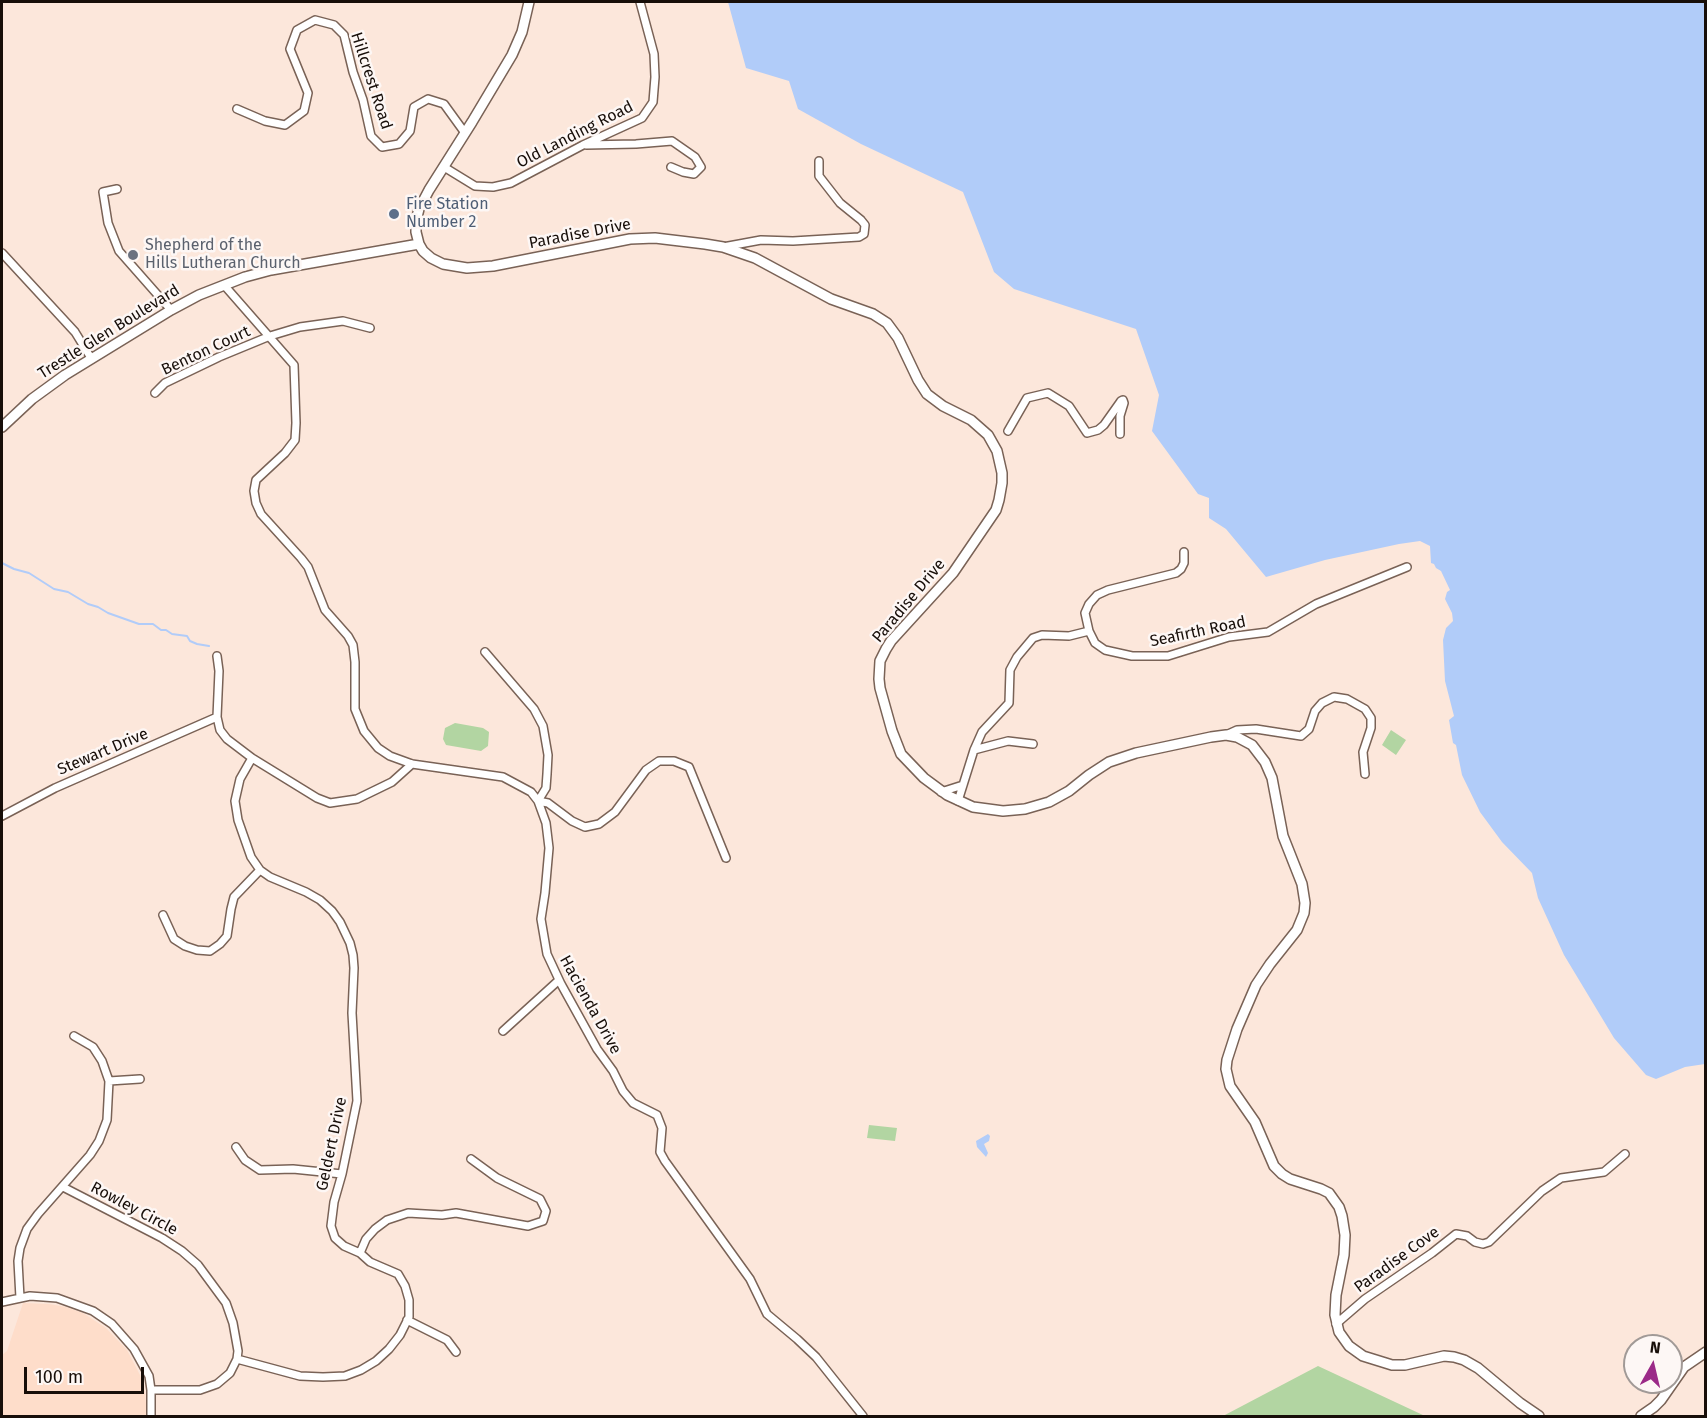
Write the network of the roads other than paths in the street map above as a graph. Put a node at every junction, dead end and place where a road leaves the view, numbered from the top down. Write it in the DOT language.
graph roads {
  1 [pos="529,2"];
  2 [pos="640,2"];
  3 [pos="237,109"];
  4 [pos="465,133"];
  5 [pos="583,145"];
  6 [pos="819,161"];
  7 [pos="444,166"];
  8 [pos="671,167"];
  9 [pos="117,189"];
  10 [pos="419,244"];
  11 [pos="723,247"];
  12 [pos="2,253"];
  13 [pos="224,285"];
  14 [pos="171,310"];
  15 [pos="370,328"];
  16 [pos="270,336"];
  17 [pos="92,358"];
  18 [pos="155,393"];
  19 [pos="2,427"];
  20 [pos="1008,431"];
  21 [pos="1120,434"];
  22 [pos="1184,552"];
  23 [pos="1407,567"];
  24 [pos="1089,631"];
  25 [pos="485,652"];
  26 [pos="217,656"];
  27 [pos="217,717"];
  28 [pos="1226,735"];
  29 [pos="1033,744"];
  30 [pos="974,750"];
  31 [pos="252,758"];
  32 [pos="412,764"];
  33 [pos="1365,774"];
  34 [pos="963,785"];
  35 [pos="941,792"];
  36 [pos="538,801"];
  37 [pos="958,801"];
  38 [pos="2,816"];
  39 [pos="726,858"];
  40 [pos="260,870"];
  41 [pos="163,915"];
  42 [pos="559,981"];
  43 [pos="503,1031"];
  44 [pos="74,1036"];
  45 [pos="140,1079"];
  46 [pos="109,1081"];
  47 [pos="236,1147"];
  48 [pos="1625,1154"];
  49 [pos="471,1159"];
  50 [pos="342,1174"];
  51 [pos="63,1187"];
  52 [pos="360,1253"];
  53 [pos="20,1298"];
  54 [pos="2,1302"];
  55 [pos="407,1320"];
  56 [pos="1336,1324"];
  57 [pos="456,1352"];
  58 [pos="1706,1352"];
  59 [pos="237,1359"];
  60 [pos="152,1390"];
  61 [pos="151,1416"];
  62 [pos="863,1416"];
  63 [pos="1539,1416"];
  64 [pos="1641,1416"];
  1 -- 4 [label="street"];
  2 -- 5 [label="street, Old Landing Road"];
  3 -- 4 [label="street, Hillcrest Road"];
  4 -- 7 [label="street"];
  5 -- 7 [label="street, Old Landing Road"];
  5 -- 8 [label="street"];
  6 -- 11 [label="street"];
  7 -- 10 [label="street"];
  9 -- 14 [label="street"];
  10 -- 11 [label="street, Paradise Drive"];
  10 -- 13 [label="street, Trestle Glen Boulevard"];
  11 -- 35 [label="street, Paradise Drive"];
  12 -- 17 [label="street"];
  13 -- 14 [label="street, Trestle Glen Boulevard"];
  13 -- 16 [label="street"];
  14 -- 17 [label="street, Trestle Glen Boulevard"];
  15 -- 16 [label="street, Benton Court"];
  16 -- 18 [label="street, Benton Court"];
  16 -- 32 [label="street"];
  17 -- 19 [label="street, Trestle Glen Boulevard"];
  20 -- 21 [label="street"];
  22 -- 24 [label="street"];
  23 -- 24 [label="street, Seafirth Road"];
  24 -- 30 [label="street"];
  25 -- 36 [label="street"];
  26 -- 27 [label="street"];
  27 -- 31 [label="street"];
  27 -- 38 [label="street, Stewart Drive"];
  28 -- 33 [label="street"];
  28 -- 37 [label="street, Paradise Drive"];
  28 -- 56 [label="street"];
  29 -- 30 [label="street"];
  30 -- 34 [label="street"];
  31 -- 32 [label="street"];
  31 -- 40 [label="street"];
  32 -- 36 [label="street"];
  34 -- 35 [label="street"];
  34 -- 37 [label="street"];
  35 -- 37 [label="street, Paradise Drive"];
  36 -- 39 [label="street"];
  36 -- 42 [label="street, Hacienda Drive"];
  40 -- 41 [label="street"];
  40 -- 50 [label="street, Geldert Drive"];
  42 -- 43 [label="street"];
  42 -- 62 [label="street, Hacienda Drive"];
  44 -- 46 [label="street"];
  45 -- 46 [label="street"];
  46 -- 51 [label="street"];
  47 -- 50 [label="street"];
  48 -- 56 [label="street, Paradise Cove"];
  49 -- 52 [label="street"];
  50 -- 52 [label="street, Geldert Drive"];
  51 -- 53 [label="street"];
  51 -- 59 [label="street, Rowley Circle"];
  52 -- 55 [label="street, Geldert Drive"];
  53 -- 54 [label="street"];
  53 -- 60 [label="street"];
  55 -- 57 [label="street"];
  55 -- 59 [label="street"];
  56 -- 63 [label="street"];
  58 -- 64 [label="street"];
  59 -- 60 [label="street"];
  60 -- 61 [label="street"];
}
